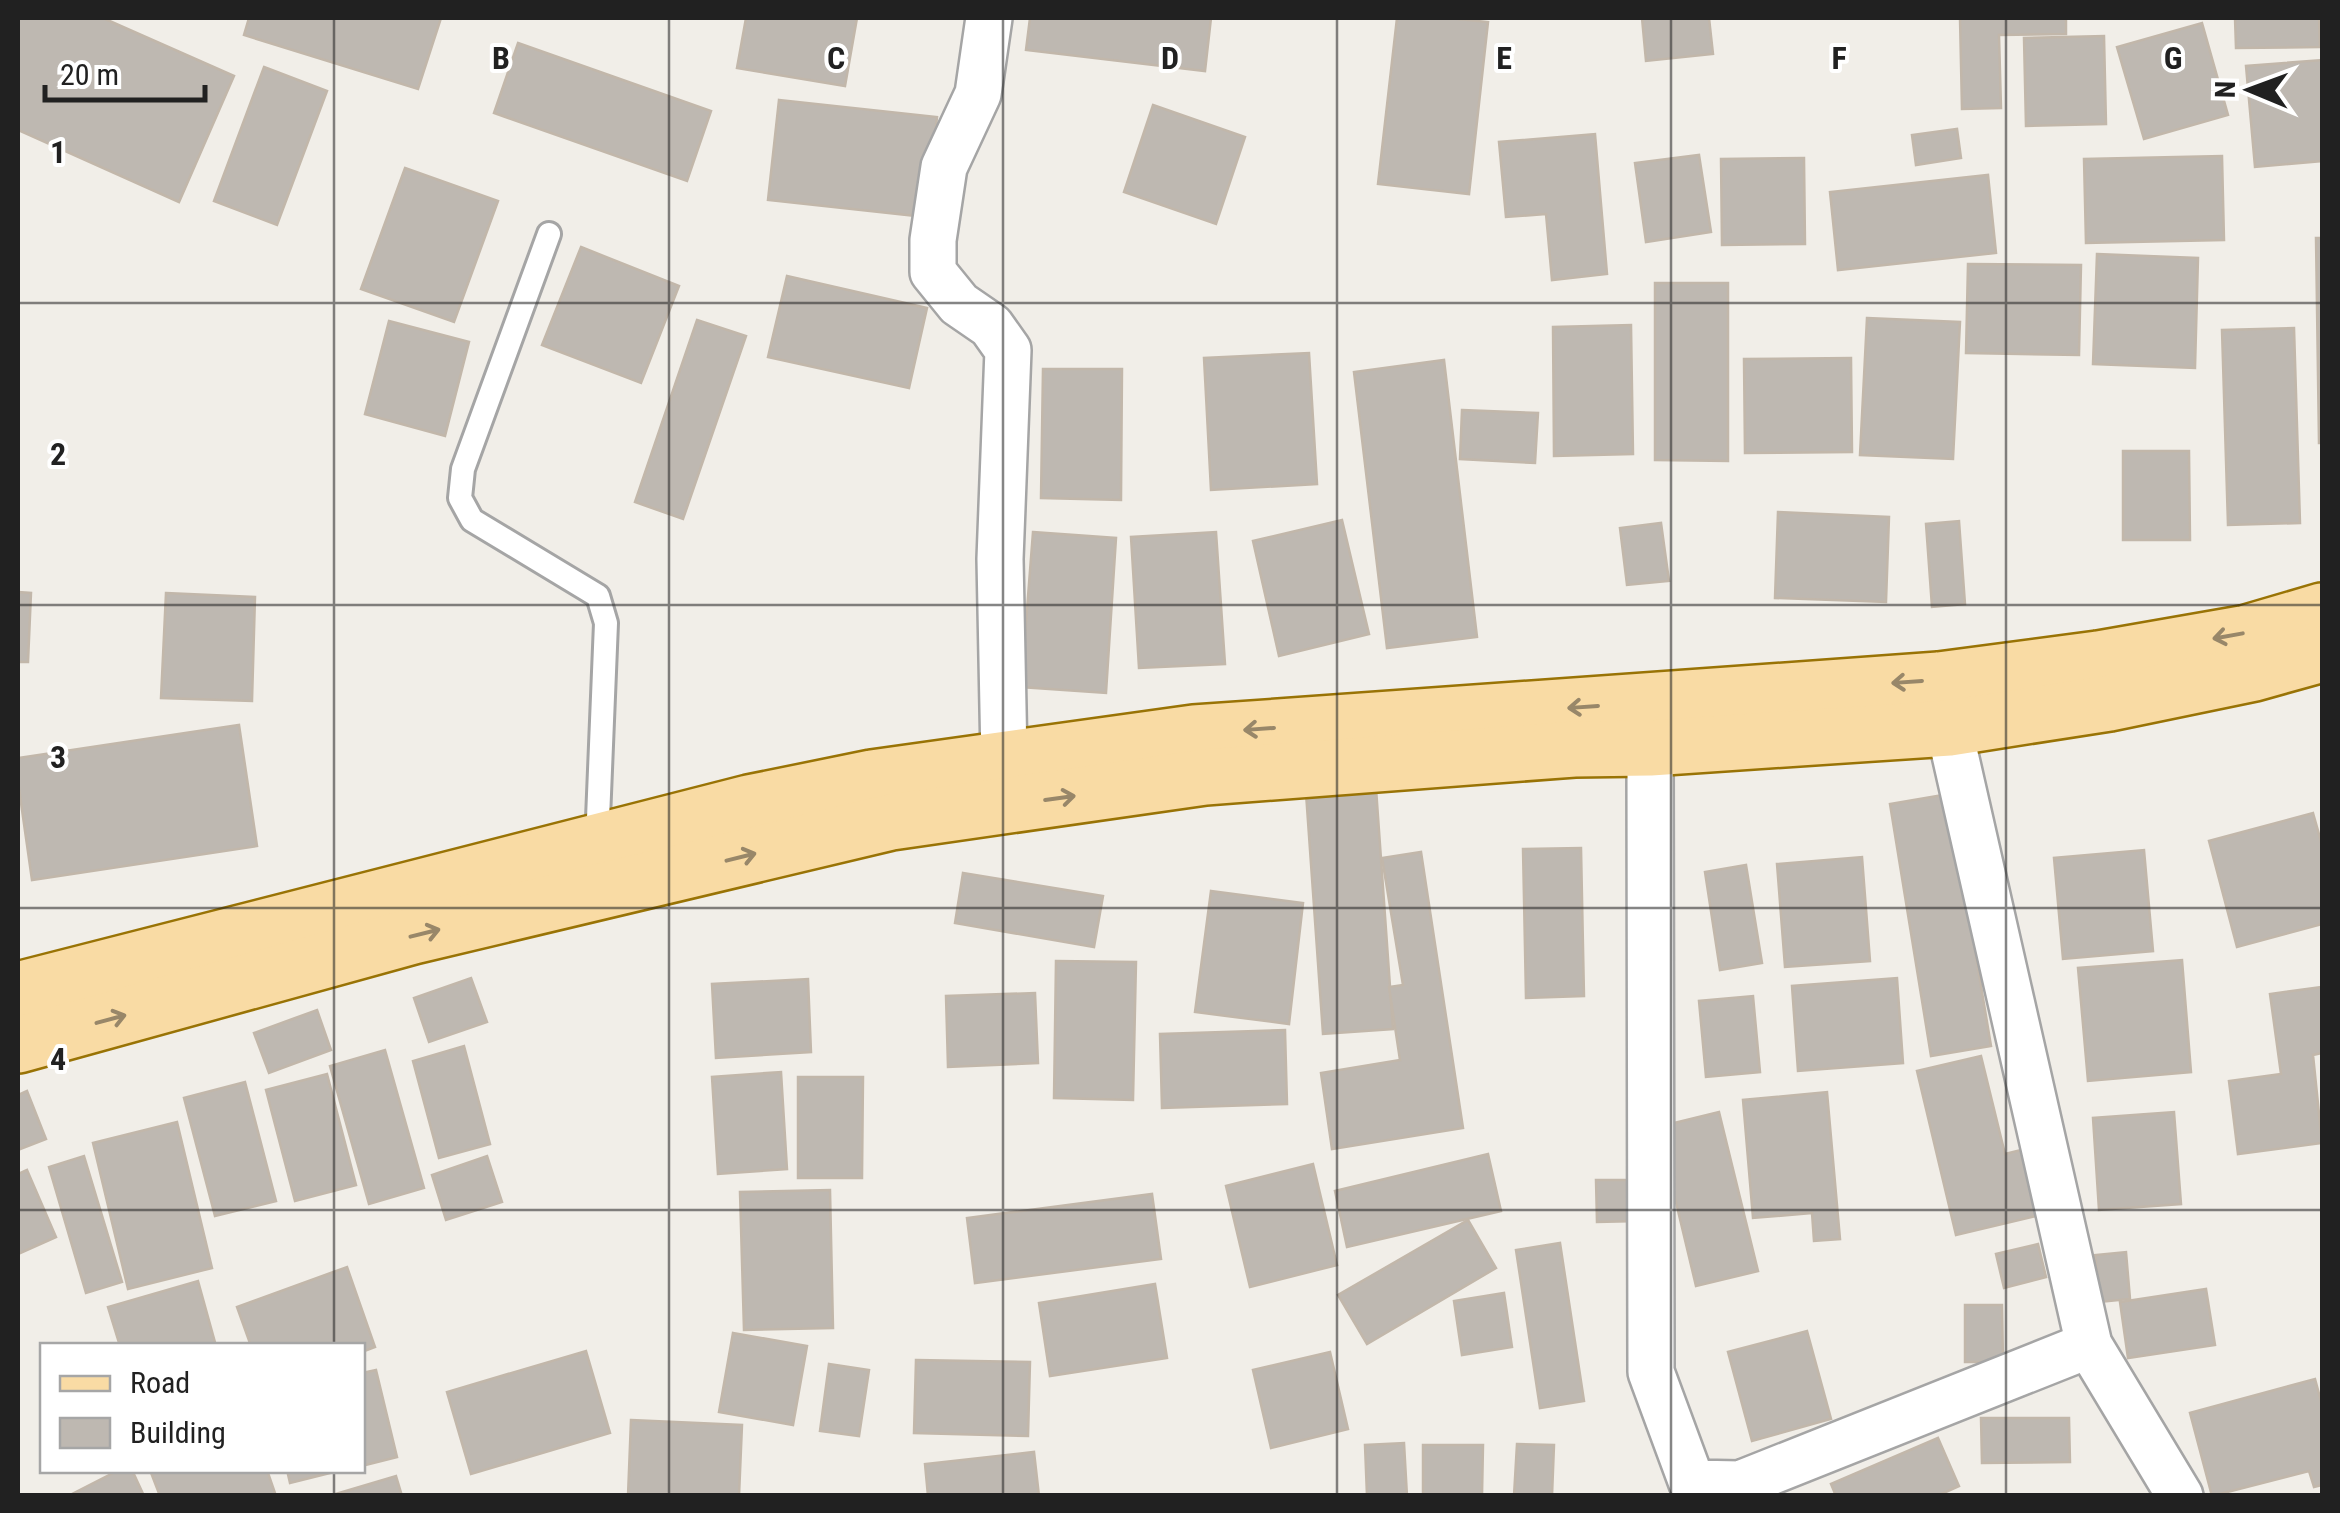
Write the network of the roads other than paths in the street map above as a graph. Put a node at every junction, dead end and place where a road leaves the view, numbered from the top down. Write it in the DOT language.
graph roads {
  1 [pos="989,18"];
  2 [pos="549,234"];
  3 [pos="2322,611"];
  4 [pos="2322,654"];
  5 [pos="1949,728"];
  6 [pos="1650,748"];
  7 [pos="1004,758"];
  8 [pos="597,843"];
  9 [pos="18,990"];
  10 [pos="18,1045"];
  11 [pos="2088,1345"];
  12 [pos="2180,1496"];
  1 -- 7 [label="street"];
  2 -- 8 [label="lane"];
  3 -- 7 [label="main road, one-way"];
  4 -- 5 [label="main road"];
  5 -- 6 [label="main road"];
  5 -- 11 [label="street"];
  10 -- 6 [label="main road, one-way"];
  6 -- 11 [label="street"];
  7 -- 8 [label="main road"];
  8 -- 9 [label="main road"];
  11 -- 12 [label="street"];
}
